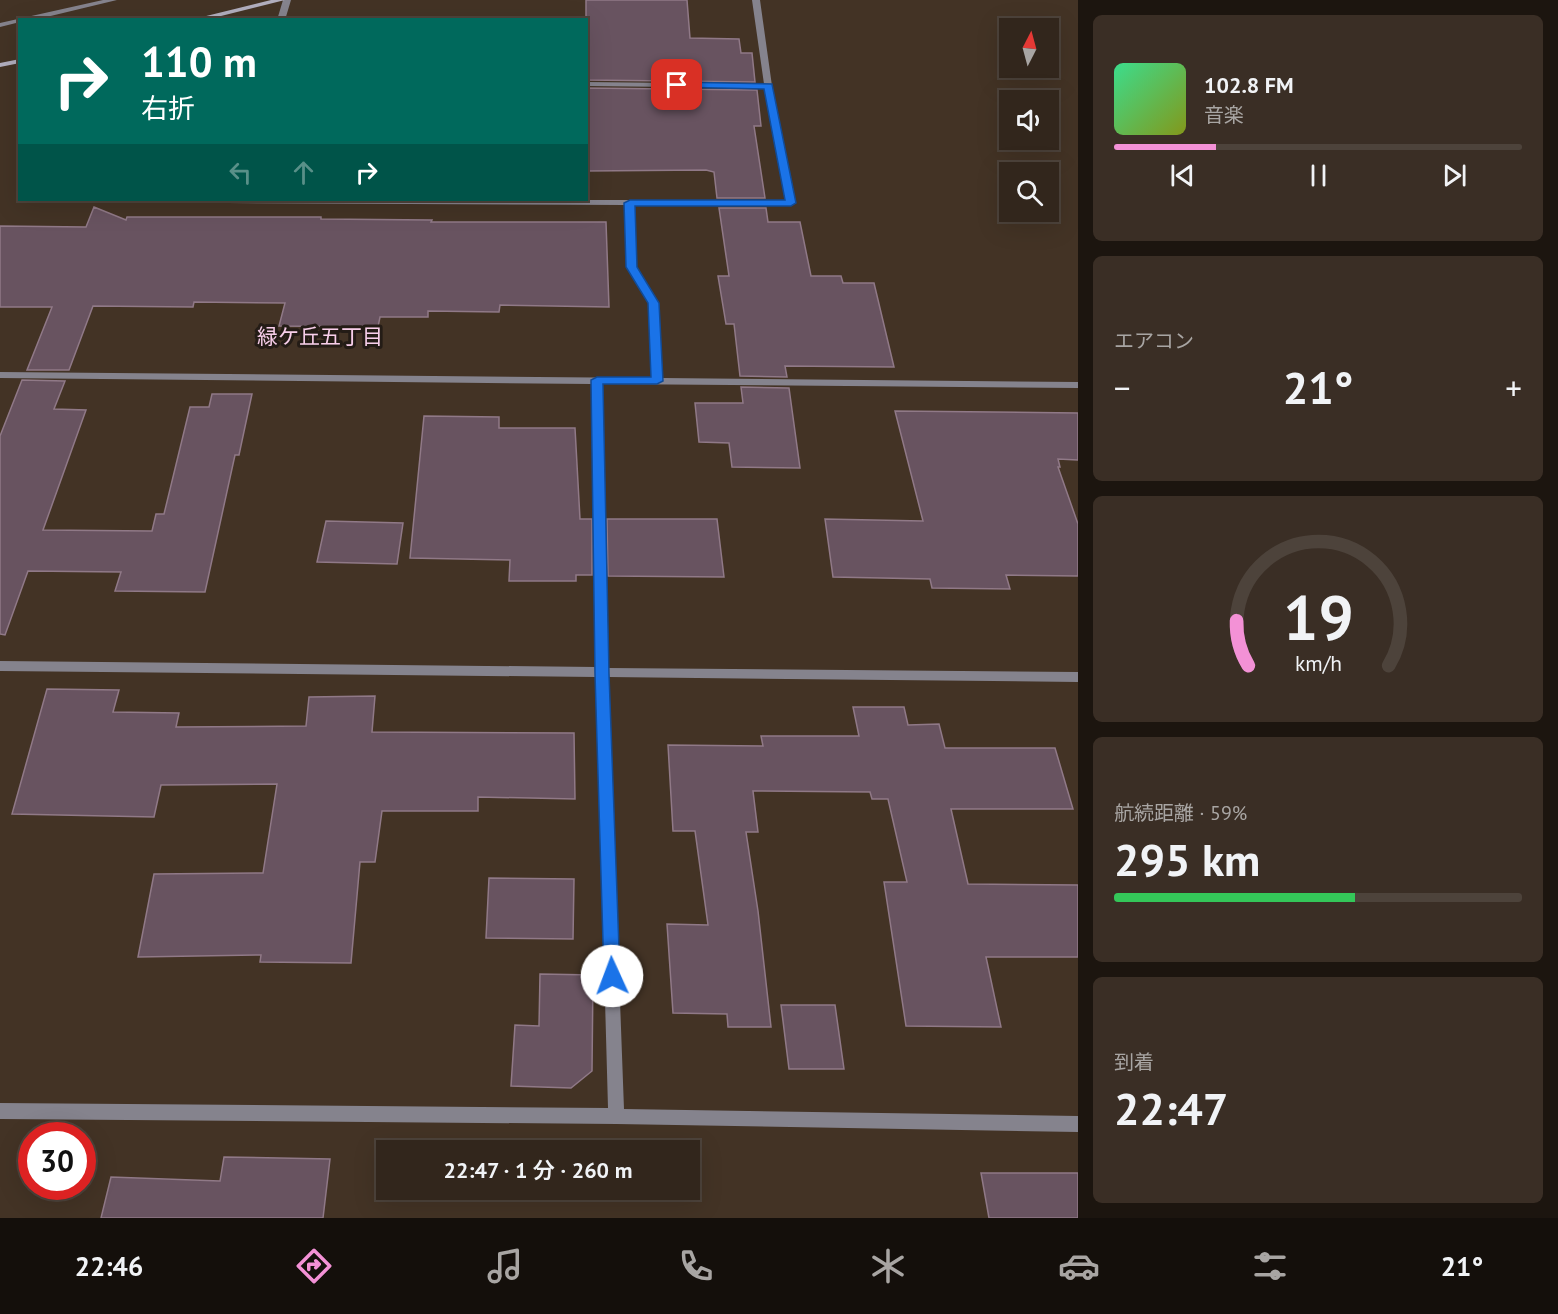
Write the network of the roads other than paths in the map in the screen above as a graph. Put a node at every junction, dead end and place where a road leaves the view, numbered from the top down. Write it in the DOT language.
graph roads {
  1 [pos="113,0"];
  2 [pos="281,0"];
  3 [pos="287,0"];
  4 [pos="756,0"];
  5 [pos="30,18"];
  6 [pos="202,18"];
  7 [pos="282,18"];
  8 [pos="18,21"];
  9 [pos="0,25"];
  10 [pos="18,61"];
  11 [pos="0,66"];
  12 [pos="588,84"];
  13 [pos="768,86"];
  14 [pos="362,201"];
  15 [pos="630,203"];
  16 [pos="0,375"];
  17 [pos="597,380"];
  18 [pos="657,381"];
  19 [pos="1078,386"];
  20 [pos="0,666"];
  21 [pos="602,674"];
  22 [pos="1078,678"];
  23 [pos="0,1111"];
  24 [pos="616,1116"];
  25 [pos="1078,1124"];
  1 -- 5 [label="street"];
  2 -- 6 [label="main road"];
  3 -- 7 [label="street"];
  4 -- 13 [label="street"];
  8 -- 9 [label="street"];
  10 -- 11 [label="main road"];
  12 -- 13 [label="street"];
  13 -- 15 [label="street"];
  14 -- 15 [label="street"];
  15 -- 18 [label="street"];
  16 -- 17 [label="street"];
  17 -- 18 [label="street"];
  17 -- 21 [label="street"];
  18 -- 19 [label="street"];
  20 -- 21 [label="street"];
  21 -- 22 [label="street"];
  21 -- 24 [label="street"];
  23 -- 24 [label="street"];
  24 -- 25 [label="street"];
}
